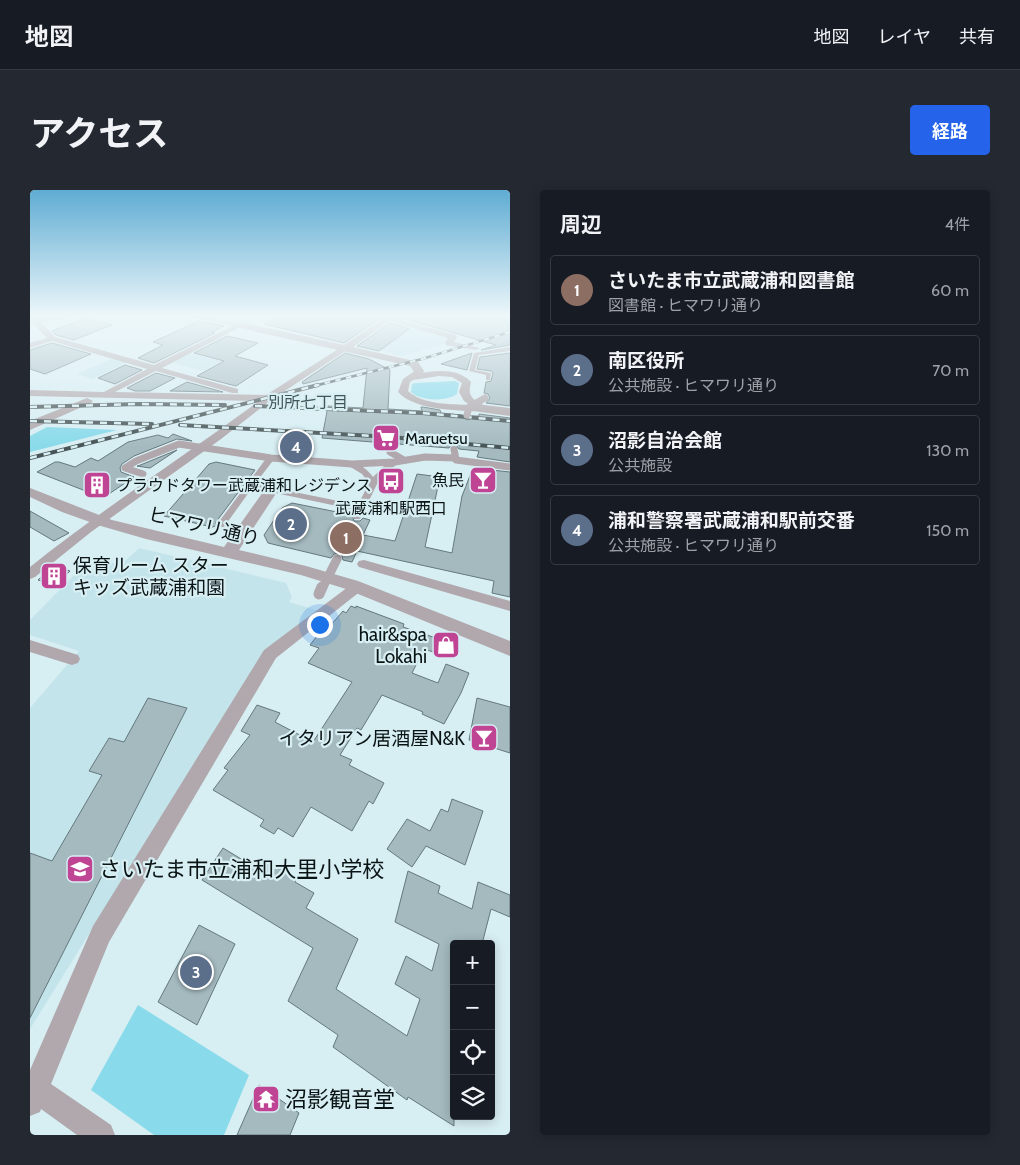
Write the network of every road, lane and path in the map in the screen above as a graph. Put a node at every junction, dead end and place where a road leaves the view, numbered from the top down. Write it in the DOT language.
graph roads {
  1 [pos="124,359"];
  2 [pos="173,359"];
  3 [pos="328,359"];
  4 [pos="385,359"];
  5 [pos="475,359"];
  6 [pos="156,368"];
  7 [pos="416,368"];
  8 [pos="442,374"];
  9 [pos="410,378"];
  10 [pos="488,379"];
  11 [pos="30,393"];
  12 [pos="106,393"];
  13 [pos="464,394"];
  14 [pos="407,397"];
  15 [pos="30,400"];
  16 [pos="262,400"];
  17 [pos="482,400"];
  18 [pos="87,401"];
  19 [pos="510,412"];
  20 [pos="467,415"];
  21 [pos="30,426"];
  22 [pos="454,449"];
  23 [pos="390,452"];
  24 [pos="271,458"];
  25 [pos="455,458"];
  26 [pos="400,461"];
  27 [pos="352,464"];
  28 [pos="510,466"];
  29 [pos="143,474"];
  30 [pos="373,482"];
  31 [pos="250,485"];
  32 [pos="30,492"];
  33 [pos="268,495"];
  34 [pos="305,496"];
  35 [pos="300,505"];
  36 [pos="361,508"];
  37 [pos="357,517"];
  38 [pos="97,521"];
  39 [pos="221,525"];
  40 [pos="229,552"];
  41 [pos="337,559"];
  42 [pos="364,564"];
  43 [pos="30,574"];
  44 [pos="357,588"];
  45 [pos="319,594"];
  46 [pos="510,606"];
  47 [pos="30,646"];
  48 [pos="510,649"];
  49 [pos="72,659"];
  50 [pos="32,1092"];
  51 [pos="101,1135"];
  1 -- 6 [label="street"];
  2 -- 6 [label="street"];
  3 -- 16 [label="street"];
  4 -- 7 [label="street"];
  5 -- 10 [label="street"];
  6 -- 12 [label="street"];
  6 -- 16 [label="street"];
  7 -- 8 [label="street"];
  7 -- 9 [label="street"];
  8 -- 9 [label="street"];
  8 -- 13 [label="street"];
  9 -- 14 [label="street"];
  11 -- 12 [label="street"];
  12 -- 16 [label="street"];
  12 -- 18 [label="street"];
  13 -- 14 [label="street"];
  13 -- 17 [label="street"];
  14 -- 17 [label="street"];
  15 -- 18 [label="street"];
  16 -- 18 [label="street"];
  16 -- 38 [label="street"];
  17 -- 19 [label="street"];
  17 -- 20 [label="street, bridge"];
  18 -- 21 [label="street"];
  22 -- 25 [label="street, bridge"];
  23 -- 26 [label="street, bridge"];
  24 -- 27 [label="street, bridge"];
  24 -- 29 [label="street, bridge"];
  24 -- 31 [label="street"];
  25 -- 26 [label="street, bridge"];
  25 -- 28 [label="street, bridge"];
  26 -- 27 [label="street, bridge"];
  26 -- 28 [label="street"];
  26 -- 30 [label="street"];
  27 -- 30 [label="street"];
  30 -- 36 [label="street"];
  31 -- 34 [label="street"];
  31 -- 39 [label="street"];
  32 -- 38 [label="street, ヒマワリ通り"];
  33 -- 40 [label="street"];
  34 -- 35 [label="street"];
  34 -- 36 [label="street"];
  36 -- 37 [label="street"];
  38 -- 40 [label="street, ヒマワリ通り"];
  38 -- 43 [label="street"];
  40 -- 44 [label="street, ヒマワリ通り"];
  41 -- 45 [label="street, bridge"];
  42 -- 46 [label="street"];
  44 -- 48 [label="street, ヒマワリ通り"];
  44 -- 50 [label="street"];
  47 -- 49 [label="street"];
  50 -- 51 [label="street"];
}
